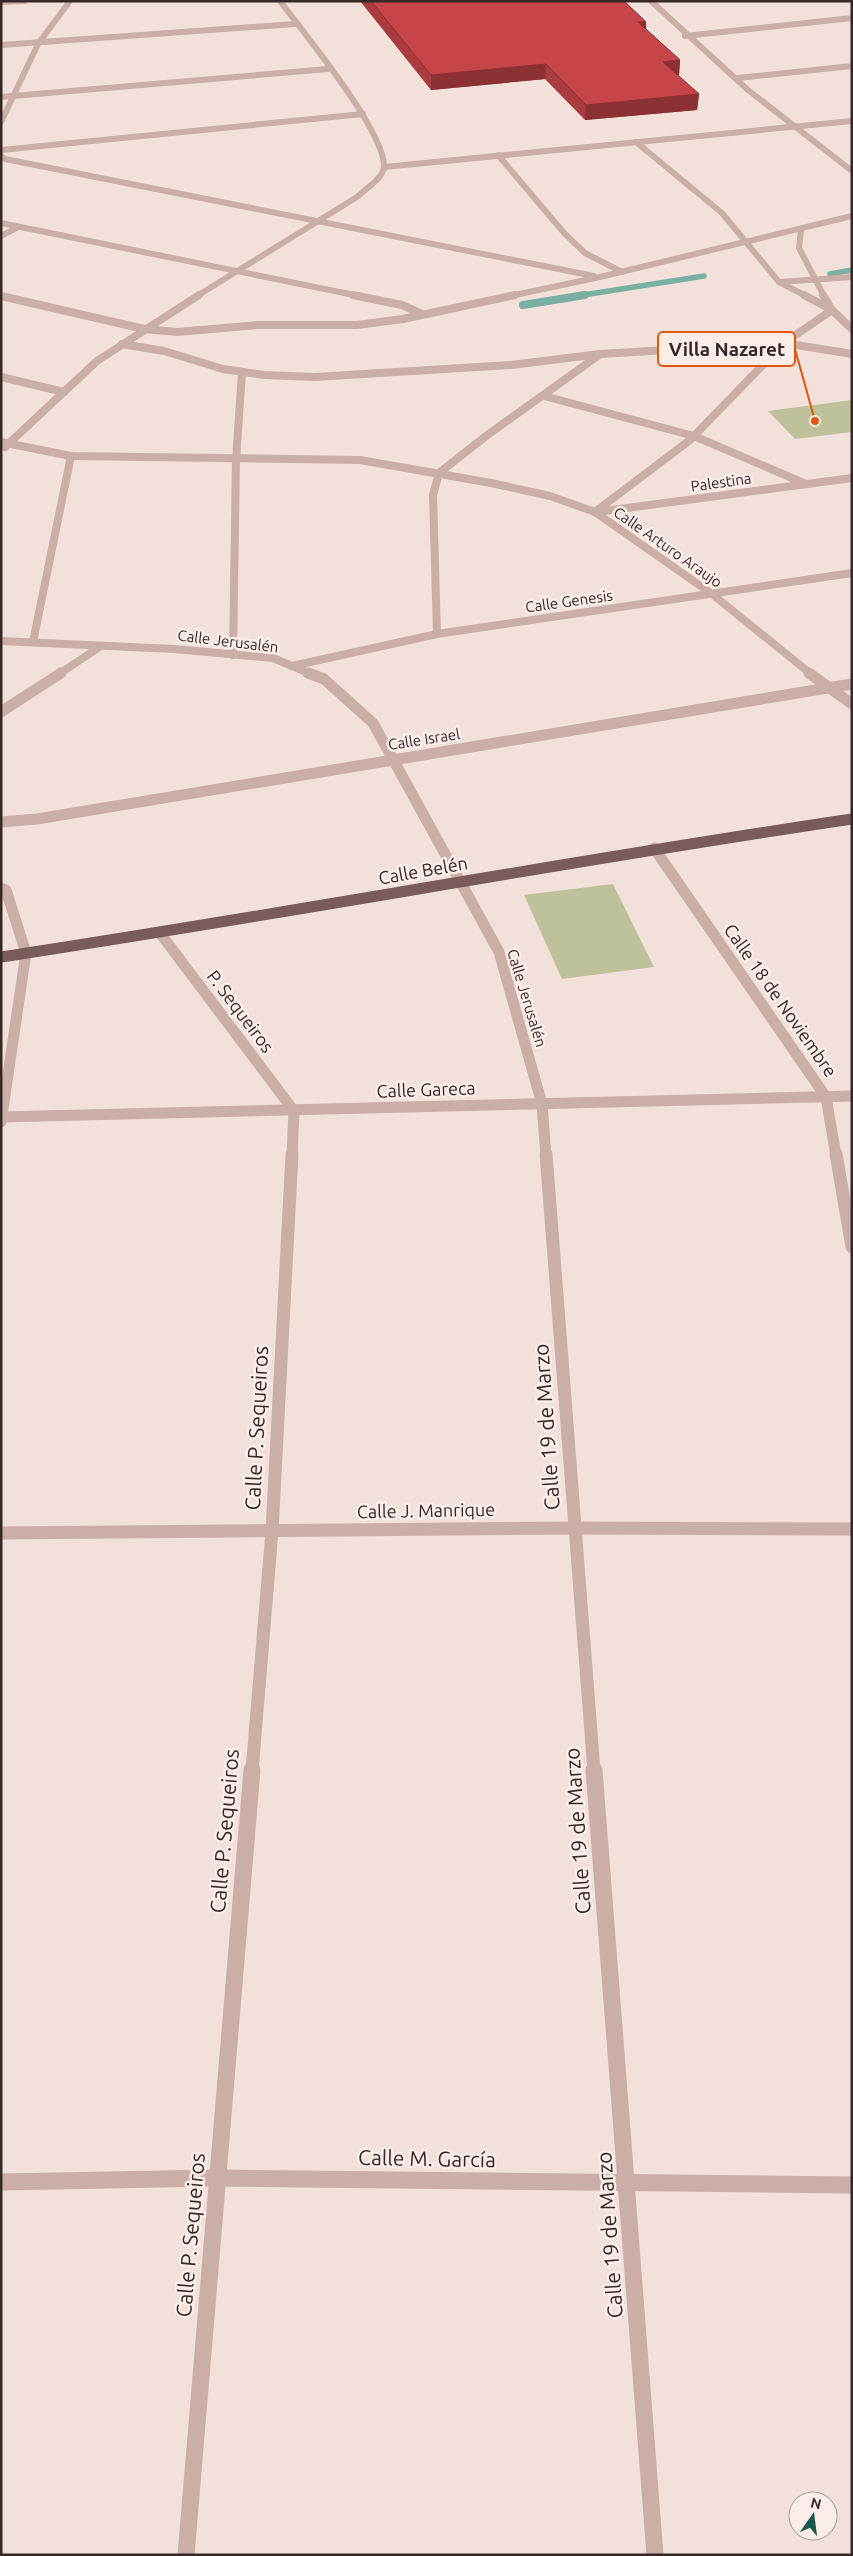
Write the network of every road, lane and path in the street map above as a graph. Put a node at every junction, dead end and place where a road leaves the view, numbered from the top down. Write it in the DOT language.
graph roads {
  1 [pos="25,1"];
  2 [pos="70,1"];
  3 [pos="280,1"];
  4 [pos="652,1"];
  5 [pos="1,2"];
  6 [pos="852,18"];
  7 [pos="295,24"];
  8 [pos="685,36"];
  9 [pos="38,44"];
  10 [pos="1,46"];
  11 [pos="852,66"];
  12 [pos="328,69"];
  13 [pos="736,78"];
  14 [pos="12,96"];
  15 [pos="1,97"];
  16 [pos="363,114"];
  17 [pos="852,121"];
  18 [pos="1,122"];
  19 [pos="794,127"];
  20 [pos="636,142"];
  21 [pos="1,150"];
  22 [pos="498,155"];
  23 [pos="1,156"];
  24 [pos="384,167"];
  25 [pos="852,171"];
  26 [pos="852,216"];
  27 [pos="318,221"];
  28 [pos="1,223"];
  29 [pos="18,227"];
  30 [pos="801,229"];
  31 [pos="1,236"];
  32 [pos="747,242"];
  33 [pos="236,272"];
  34 [pos="622,272"];
  35 [pos="600,277"];
  36 [pos="852,277"];
  37 [pos="815,281"];
  38 [pos="779,282"];
  39 [pos="1,296"];
  40 [pos="832,310"];
  41 [pos="422,314"];
  42 [pos="144,329"];
  43 [pos="852,329"];
  44 [pos="784,343"];
  45 [pos="122,344"];
  46 [pos="600,354"];
  47 [pos="852,354"];
  48 [pos="242,372"];
  49 [pos="1,377"];
  50 [pos="64,392"];
  51 [pos="544,396"];
  52 [pos="694,436"];
  53 [pos="6,443"];
  54 [pos="1,450"];
  55 [pos="71,456"];
  56 [pos="236,460"];
  57 [pos="439,474"];
  58 [pos="852,478"];
  59 [pos="806,484"];
  60 [pos="595,512"];
  61 [pos="852,573"];
  62 [pos="712,594"];
  63 [pos="437,634"];
  64 [pos="1,641"];
  65 [pos="33,642"];
  66 [pos="100,646"];
  67 [pos="233,654"];
  68 [pos="292,666"];
  69 [pos="852,684"];
  70 [pos="827,687"];
  71 [pos="852,704"];
  72 [pos="1,712"];
  73 [pos="394,760"];
  74 [pos="852,819"];
  75 [pos="1,822"];
  76 [pos="654,848"];
  77 [pos="460,881"];
  78 [pos="1,888"];
  79 [pos="160,933"];
  80 [pos="26,953"];
  81 [pos="1,957"];
  82 [pos="852,1096"];
  83 [pos="826,1097"];
  84 [pos="542,1104"];
  85 [pos="294,1110"];
  86 [pos="2,1119"];
  87 [pos="852,1247"];
  88 [pos="575,1528"];
  89 [pos="852,1529"];
  90 [pos="272,1531"];
  91 [pos="1,1533"];
  92 [pos="216,2178"];
  93 [pos="1,2182"];
  94 [pos="626,2182"];
  95 [pos="852,2185"];
  96 [pos="186,2555"];
  97 [pos="656,2555"];
  1 -- 5 [label="street"];
  2 -- 9 [label="street"];
  3 -- 7 [label="street"];
  4 -- 8 [label="street"];
  6 -- 8 [label="street"];
  7 -- 9 [label="street"];
  7 -- 12 [label="street"];
  8 -- 13 [label="street"];
  9 -- 10 [label="street"];
  9 -- 14 [label="street"];
  11 -- 13 [label="street"];
  12 -- 14 [label="street"];
  12 -- 16 [label="street"];
  13 -- 19 [label="street"];
  14 -- 15 [label="street"];
  14 -- 18 [label="street"];
  16 -- 21 [label="street"];
  16 -- 24 [label="street"];
  17 -- 19 [label="street"];
  19 -- 20 [label="street"];
  19 -- 25 [label="street"];
  20 -- 22 [label="street"];
  20 -- 32 [label="street"];
  22 -- 24 [label="street"];
  22 -- 34 [label="street"];
  23 -- 27 [label="street"];
  24 -- 27 [label="street"];
  26 -- 30 [label="street"];
  27 -- 33 [label="street"];
  27 -- 35 [label="street"];
  28 -- 29 [label="street"];
  29 -- 31 [label="street"];
  29 -- 33 [label="street"];
  30 -- 32 [label="street"];
  30 -- 37 [label="street"];
  32 -- 34 [label="street"];
  32 -- 38 [label="street"];
  33 -- 41 [label="street"];
  33 -- 42 [label="street"];
  34 -- 35 [label="street"];
  35 -- 41 [label="street"];
  36 -- 37 [label="street"];
  37 -- 38 [label="street"];
  37 -- 40 [label="street"];
  38 -- 40 [label="street"];
  39 -- 42 [label="street"];
  40 -- 43 [label="street"];
  40 -- 44 [label="street"];
  41 -- 42 [label="street"];
  42 -- 45 [label="street"];
  44 -- 46 [label="street"];
  44 -- 47 [label="street"];
  44 -- 52 [label="street"];
  45 -- 48 [label="street"];
  45 -- 50 [label="street"];
  46 -- 48 [label="street"];
  46 -- 51 [label="street"];
  48 -- 56 [label="street"];
  49 -- 50 [label="street"];
  50 -- 53 [label="street"];
  51 -- 52 [label="street"];
  51 -- 57 [label="street"];
  52 -- 59 [label="street"];
  52 -- 60 [label="street"];
  53 -- 54 [label="street"];
  53 -- 55 [label="street, Calle Arturo Araujo"];
  55 -- 56 [label="street, Calle Arturo Araujo"];
  55 -- 65 [label="street"];
  56 -- 57 [label="street, Calle Arturo Araujo"];
  56 -- 67 [label="street"];
  57 -- 60 [label="street, Calle Arturo Araujo"];
  57 -- 63 [label="street"];
  58 -- 59 [label="street, Palestina"];
  59 -- 60 [label="street, Palestina"];
  60 -- 62 [label="street, Calle Arturo Araujo"];
  61 -- 62 [label="street, Calle Genesis"];
  62 -- 63 [label="street, Calle Genesis"];
  62 -- 70 [label="street, Calle Arturo Araujo"];
  63 -- 68 [label="street, Calle Genesis"];
  64 -- 65 [label="street, Calle Jerusalén"];
  65 -- 66 [label="street, Calle Jerusalén"];
  66 -- 67 [label="street, Calle Jerusalén"];
  66 -- 72 [label="street"];
  67 -- 68 [label="street, Calle Jerusalén"];
  68 -- 73 [label="street, Calle Jerusalén"];
  69 -- 70 [label="street, Calle Israel"];
  70 -- 71 [label="street, Calle Arturo Araujo"];
  70 -- 73 [label="street, Calle Israel"];
  73 -- 75 [label="street, Calle Israel"];
  73 -- 77 [label="street, Calle Jerusalén"];
  74 -- 76 [label="main road, Calle Belén"];
  76 -- 77 [label="main road, Calle Belén"];
  76 -- 83 [label="street, Calle 18 de Noviembre"];
  77 -- 79 [label="main road, Calle Belén"];
  77 -- 84 [label="street, Calle Jerusalén"];
  78 -- 80 [label="street"];
  79 -- 80 [label="main road, Calle Belén"];
  79 -- 85 [label="street, P. Sequeiros"];
  80 -- 81 [label="main road, Calle Belén"];
  80 -- 86 [label="street"];
  82 -- 83 [label="street, Calle Gareca"];
  83 -- 84 [label="street, Calle Gareca"];
  83 -- 87 [label="street, Calle 18 de Noviembre"];
  84 -- 85 [label="street, Calle Gareca"];
  84 -- 88 [label="street, Calle 19 de Marzo"];
  85 -- 86 [label="street, Calle Gareca"];
  85 -- 90 [label="street, Calle P. Sequeiros"];
  88 -- 89 [label="street, Calle J. Manrique"];
  88 -- 90 [label="street, Calle J. Manrique"];
  88 -- 94 [label="street, Calle 19 de Marzo"];
  90 -- 91 [label="street, Calle J. Manrique"];
  90 -- 92 [label="street, Calle P. Sequeiros"];
  92 -- 93 [label="street, Calle M. García"];
  92 -- 94 [label="street, Calle M. García"];
  92 -- 96 [label="street, Calle P. Sequeiros"];
  94 -- 95 [label="street, Calle M. García"];
  94 -- 97 [label="street, Calle 19 de Marzo"];
}
